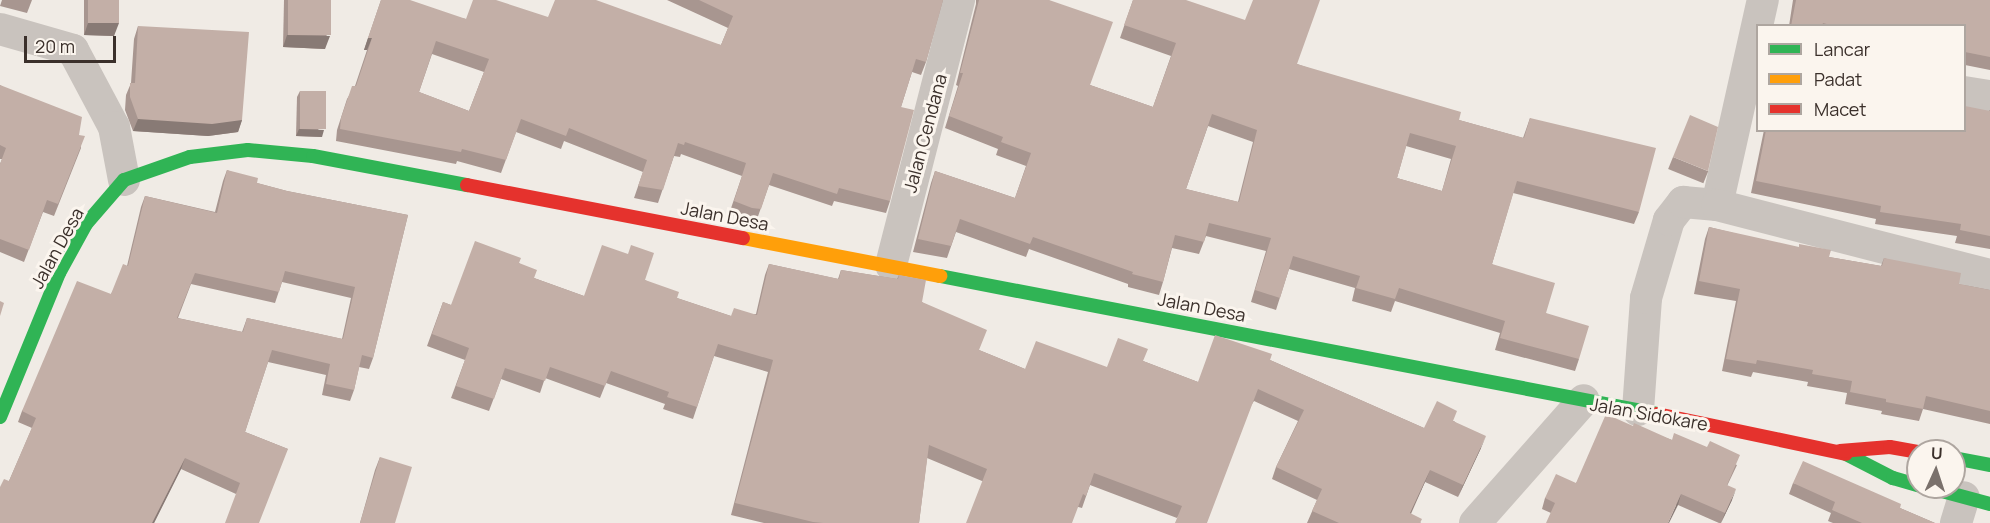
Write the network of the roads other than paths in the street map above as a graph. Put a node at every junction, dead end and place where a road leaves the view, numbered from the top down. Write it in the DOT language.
graph roads {
  1 [pos="959,0"];
  2 [pos="1763,0"];
  3 [pos="1759,24"];
  4 [pos="0,29"];
  5 [pos="1756,41"];
  6 [pos="1753,58"];
  7 [pos="1966,92"];
  8 [pos="1990,96"];
  9 [pos="124,180"];
  10 [pos="1717,205"];
  11 [pos="891,265"];
  12 [pos="1990,275"];
  13 [pos="1584,400"];
  14 [pos="1638,410"];
  15 [pos="0,417"];
  16 [pos="1906,450"];
  17 [pos="1839,451"];
  18 [pos="1966,460"];
  19 [pos="1990,465"];
  20 [pos="1906,481"];
  21 [pos="1952,499"];
  22 [pos="1970,508"];
  23 [pos="1475,523"];
  1 -- 11 [label="street, Jalan Cendana"];
  2 -- 3 [label="street"];
  4 -- 9 [label="street"];
  5 -- 6 [label="street"];
  6 -- 10 [label="street"];
  7 -- 8 [label="street"];
  9 -- 11 [label="street, Jalan Desa"];
  9 -- 15 [label="street, Jalan Desa"];
  10 -- 12 [label="street"];
  10 -- 14 [label="street"];
  11 -- 13 [label="street, Jalan Desa"];
  13 -- 14 [label="street, Jalan Sidokare"];
  13 -- 23 [label="street, Jalan Sidokare"];
  14 -- 17 [label="street, Jalan Sidokare"];
  16 -- 17 [label="street, Jalan Sidokare"];
  17 -- 20 [label="street, Jalan Sidokare"];
  18 -- 19 [label="street"];
  21 -- 22 [label="street"];
}
